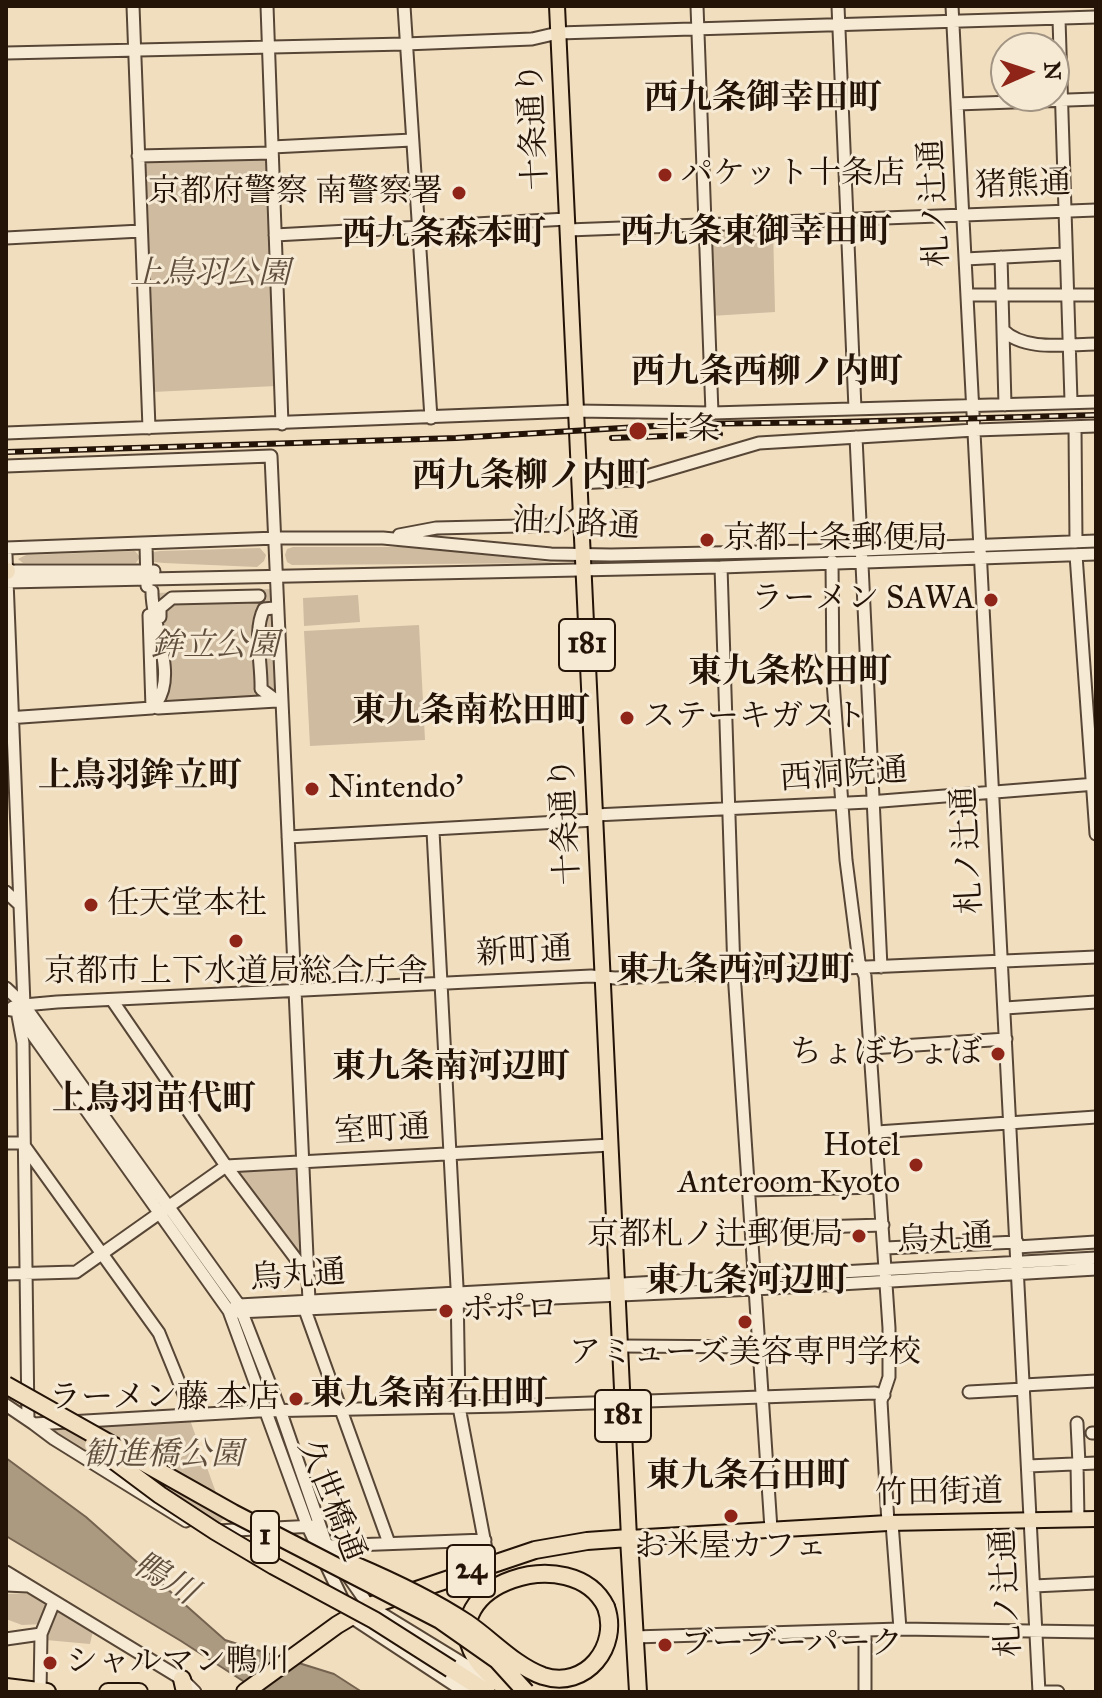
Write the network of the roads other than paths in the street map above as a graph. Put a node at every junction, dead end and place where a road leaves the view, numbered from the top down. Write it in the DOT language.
graph roads {
  1 [pos="133,6"];
  2 [pos="267,6"];
  3 [pos="404,6"];
  4 [pos="557,6"];
  5 [pos="697,6"];
  6 [pos="838,6"];
  7 [pos="952,6"];
  8 [pos="1096,17"];
  9 [pos="1059,19"];
  10 [pos="952,21"];
  11 [pos="838,24"];
  12 [pos="698,28"];
  13 [pos="1059,32"];
  14 [pos="558,33"];
  15 [pos="405,44"];
  16 [pos="269,47"];
  17 [pos="136,49"];
  18 [pos="6,53"];
  19 [pos="1096,99"];
  20 [pos="1070,100"];
  21 [pos="990,103"];
  22 [pos="957,104"];
  23 [pos="1060,112"];
  24 [pos="412,140"];
  25 [pos="272,150"];
  26 [pos="138,156"];
  27 [pos="1096,210"];
  28 [pos="1063,211"];
  29 [pos="963,215"];
  30 [pos="847,219"];
  31 [pos="567,224"];
  32 [pos="705,224"];
  33 [pos="418,227"];
  34 [pos="141,231"];
  35 [pos="275,235"];
  36 [pos="6,238"];
  37 [pos="1064,254"];
  38 [pos="1001,257"];
  39 [pos="965,259"];
  40 [pos="967,295"];
  41 [pos="1066,295"];
  42 [pos="1096,295"];
  43 [pos="1002,296"];
  44 [pos="1003,330"];
  45 [pos="1068,344"];
  46 [pos="1096,344"];
  47 [pos="1071,401"];
  48 [pos="1096,402"];
  49 [pos="972,405"];
  50 [pos="1005,405"];
  51 [pos="855,409"];
  52 [pos="576,411"];
  53 [pos="712,413"];
  54 [pos="431,418"];
  55 [pos="282,424"];
  56 [pos="1096,426"];
  57 [pos="1075,427"];
  58 [pos="149,428"];
  59 [pos="975,430"];
  60 [pos="6,433"];
  61 [pos="856,437"];
  62 [pos="6,466"];
  63 [pos="579,483"];
  64 [pos="581,511"];
  65 [pos="277,538"];
  66 [pos="383,538"];
  67 [pos="1096,541"];
  68 [pos="1076,542"];
  69 [pos="146,544"];
  70 [pos="980,544"];
  71 [pos="6,548"];
  72 [pos="1096,554"];
  73 [pos="6,555"];
  74 [pos="1076,555"];
  75 [pos="861,556"];
  76 [pos="981,557"];
  77 [pos="832,561"];
  78 [pos="583,562"];
  79 [pos="721,567"];
  80 [pos="147,575"];
  81 [pos="6,577"];
  82 [pos="279,577"];
  83 [pos="152,591"];
  84 [pos="161,636"];
  85 [pos="9,718"];
  86 [pos="1094,784"];
  87 [pos="992,793"];
  88 [pos="873,800"];
  89 [pos="843,803"];
  90 [pos="730,809"];
  91 [pos="595,817"];
  92 [pos="433,831"];
  93 [pos="1096,834"];
  94 [pos="288,837"];
  95 [pos="6,892"];
  96 [pos="20,905"];
  97 [pos="1096,957"];
  98 [pos="1001,962"];
  99 [pos="861,967"];
  100 [pos="881,967"];
  101 [pos="734,972"];
  102 [pos="602,977"];
  103 [pos="441,983"];
  104 [pos="6,988"];
  105 [pos="295,989"];
  106 [pos="112,1000"];
  107 [pos="6,1002"];
  108 [pos="1096,1002"];
  109 [pos="16,1008"];
  110 [pos="1005,1008"];
  111 [pos="1006,1039"];
  112 [pos="871,1048"];
  113 [pos="1096,1117"];
  114 [pos="1010,1125"];
  115 [pos="877,1132"];
  116 [pos="6,1143"];
  117 [pos="23,1143"];
  118 [pos="610,1145"];
  119 [pos="450,1154"];
  120 [pos="302,1161"];
  121 [pos="226,1166"];
  122 [pos="880,1187"];
  123 [pos="749,1190"];
  124 [pos="164,1209"];
  125 [pos="883,1225"];
  126 [pos="751,1229"];
  127 [pos="1096,1242"];
  128 [pos="1017,1244"];
  129 [pos="885,1248"];
  130 [pos="103,1254"];
  131 [pos="1096,1258"];
  132 [pos="1018,1268"];
  133 [pos="1096,1269"];
  134 [pos="6,1274"];
  135 [pos="26,1274"];
  136 [pos="308,1275"];
  137 [pos="755,1275"];
  138 [pos="885,1275"];
  139 [pos="617,1289"];
  140 [pos="755,1289"];
  141 [pos="458,1298"];
  142 [pos="307,1306"];
  143 [pos="237,1310"];
  144 [pos="620,1346"];
  145 [pos="760,1347"];
  146 [pos="1096,1381"];
  147 [pos="1024,1387"];
  148 [pos="6,1388"];
  149 [pos="969,1392"];
  150 [pos="884,1395"];
  151 [pos="764,1397"];
  152 [pos="622,1402"];
  153 [pos="6,1405"];
  154 [pos="459,1407"];
  155 [pos="342,1409"];
  156 [pos="280,1410"];
  157 [pos="267,1411"];
  158 [pos="192,1414"];
  159 [pos="31,1421"];
  160 [pos="1077,1423"];
  161 [pos="68,1428"];
  162 [pos="1096,1463"];
  163 [pos="1078,1464"];
  164 [pos="1028,1466"];
  165 [pos="233,1513"];
  166 [pos="1078,1519"];
  167 [pos="1096,1519"];
  168 [pos="1031,1520"];
  169 [pos="890,1523"];
  170 [pos="314,1526"];
  171 [pos="771,1529"];
  172 [pos="629,1538"];
  173 [pos="485,1540"];
  174 [pos="389,1543"];
  175 [pos="327,1546"];
  176 [pos="489,1565"];
  177 [pos="6,1572"];
  178 [pos="1096,1583"];
  179 [pos="6,1585"];
  180 [pos="29,1586"];
  181 [pos="1034,1586"];
  182 [pos="54,1602"];
  183 [pos="369,1606"];
  184 [pos="351,1617"];
  185 [pos="900,1629"];
  186 [pos="865,1632"];
  187 [pos="1037,1632"];
  188 [pos="1096,1632"];
  189 [pos="41,1634"];
  190 [pos="634,1637"];
  191 [pos="6,1639"];
  192 [pos="184,1686"];
  193 [pos="6,1687"];
  194 [pos="40,1692"];
  195 [pos="47,1692"];
  196 [pos="108,1692"];
  197 [pos="139,1692"];
  198 [pos="195,1692"];
  199 [pos="245,1692"];
  200 [pos="465,1692"];
  201 [pos="487,1692"];
  202 [pos="510,1692"];
  203 [pos="517,1692"];
  204 [pos="526,1692"];
  205 [pos="635,1692"];
  206 [pos="865,1692"];
  207 [pos="1039,1692"];
  208 [pos="1058,1692"];
  1 -- 17 [label="street"];
  2 -- 16 [label="street"];
  3 -- 15 [label="street"];
  4 -- 14 [label="main road, 十条通り / 181"];
  5 -- 12 [label="street"];
  6 -- 11 [label="street"];
  7 -- 10 [label="street, 札ノ辻通"];
  8 -- 9 [label="street"];
  9 -- 10 [label="street"];
  9 -- 13 [label="street"];
  10 -- 11 [label="street"];
  10 -- 22 [label="street, 札ノ辻通"];
  11 -- 12 [label="street"];
  11 -- 30 [label="street"];
  12 -- 14 [label="street"];
  12 -- 32 [label="street"];
  14 -- 15 [label="street"];
  14 -- 31 [label="main road, 十条通り / 181"];
  15 -- 16 [label="street"];
  15 -- 24 [label="street"];
  16 -- 17 [label="street"];
  16 -- 25 [label="street"];
  17 -- 18 [label="street"];
  17 -- 26 [label="street"];
  19 -- 20 [label="street"];
  21 -- 22 [label="street"];
  22 -- 29 [label="street, 札ノ辻通"];
  23 -- 28 [label="street"];
  24 -- 25 [label="street"];
  24 -- 33 [label="street"];
  25 -- 26 [label="street"];
  25 -- 35 [label="street"];
  26 -- 34 [label="street"];
  27 -- 28 [label="street, 猪熊通"];
  28 -- 29 [label="street, 猪熊通"];
  28 -- 37 [label="street"];
  29 -- 30 [label="street, 猪熊通"];
  29 -- 39 [label="street, 札ノ辻通"];
  30 -- 32 [label="street, 猪熊通"];
  30 -- 51 [label="street"];
  31 -- 32 [label="street, 猪熊通"];
  31 -- 33 [label="street, 猪熊通"];
  31 -- 52 [label="main road, 十条通り / 181"];
  32 -- 53 [label="street"];
  33 -- 35 [label="street, 猪熊通"];
  33 -- 54 [label="street"];
  34 -- 36 [label="street"];
  34 -- 58 [label="street"];
  35 -- 55 [label="street"];
  37 -- 38 [label="street"];
  37 -- 41 [label="street"];
  38 -- 39 [label="street"];
  38 -- 43 [label="street"];
  39 -- 40 [label="street, 札ノ辻通"];
  40 -- 43 [label="street"];
  40 -- 49 [label="street, 札ノ辻通"];
  41 -- 42 [label="street"];
  41 -- 43 [label="street"];
  41 -- 45 [label="street"];
  43 -- 44 [label="street"];
  44 -- 45 [label="street"];
  44 -- 50 [label="street"];
  45 -- 46 [label="street"];
  45 -- 47 [label="street"];
  47 -- 48 [label="street"];
  47 -- 50 [label="street"];
  49 -- 50 [label="street"];
  49 -- 51 [label="street"];
  49 -- 59 [label="street, 札ノ辻通"];
  51 -- 53 [label="street"];
  52 -- 53 [label="street"];
  52 -- 54 [label="street"];
  52 -- 63 [label="main road, 十条通り / 181"];
  54 -- 55 [label="street"];
  55 -- 58 [label="street"];
  56 -- 57 [label="street"];
  57 -- 59 [label="street"];
  57 -- 68 [label="street"];
  58 -- 60 [label="street"];
  59 -- 61 [label="street"];
  59 -- 70 [label="street, 札ノ辻通"];
  61 -- 63 [label="street"];
  61 -- 75 [label="street"];
  62 -- 65 [label="street"];
  63 -- 64 [label="main road, 十条通り / 181"];
  64 -- 66 [label="street"];
  64 -- 78 [label="main road, 十条通り / 181"];
  65 -- 66 [label="street, 油小路通"];
  65 -- 69 [label="street, 油小路通"];
  65 -- 82 [label="street"];
  66 -- 78 [label="street, 油小路通"];
  67 -- 68 [label="street, 油小路通"];
  68 -- 70 [label="street, 油小路通"];
  69 -- 71 [label="street, 油小路通"];
  69 -- 80 [label="street"];
  70 -- 75 [label="street, 油小路通"];
  70 -- 76 [label="street, 札ノ辻通"];
  72 -- 74 [label="street, 油小路通"];
  73 -- 81 [label="street"];
  74 -- 76 [label="street, 油小路通"];
  74 -- 86 [label="street"];
  75 -- 76 [label="street, 油小路通"];
  75 -- 77 [label="street, 油小路通"];
  75 -- 78 [label="street, 油小路通"];
  75 -- 88 [label="street"];
  76 -- 87 [label="street, 札ノ辻通"];
  77 -- 79 [label="street, 油小路通"];
  77 -- 89 [label="street"];
  78 -- 79 [label="street, 油小路通"];
  78 -- 82 [label="street, 油小路通"];
  78 -- 91 [label="main road, 十条通り / 181"];
  79 -- 90 [label="street"];
  80 -- 81 [label="street, 油小路通"];
  80 -- 82 [label="street, 油小路通"];
  80 -- 85 [label="street"];
  81 -- 85 [label="street"];
  82 -- 94 [label="street"];
  83 -- 84 [label="street"];
  84 -- 84 [label="street"];
  85 -- 96 [label="street"];
  86 -- 87 [label="street, 西洞院通"];
  86 -- 93 [label="street"];
  87 -- 88 [label="street, 西洞院通"];
  87 -- 98 [label="street, 札ノ辻通"];
  88 -- 89 [label="street, 西洞院通"];
  88 -- 100 [label="street"];
  89 -- 90 [label="street, 西洞院通"];
  89 -- 99 [label="street"];
  90 -- 91 [label="street, 西洞院通"];
  90 -- 101 [label="street"];
  91 -- 92 [label="street, 西洞院通"];
  91 -- 102 [label="main road, 十条通り / 181"];
  92 -- 94 [label="street, 西洞院通"];
  92 -- 103 [label="street"];
  94 -- 105 [label="street"];
  95 -- 96 [label="street"];
  96 -- 109 [label="street"];
  97 -- 98 [label="street, 新町通"];
  98 -- 100 [label="street, 新町通"];
  98 -- 110 [label="street, 札ノ辻通"];
  99 -- 100 [label="street, 新町通"];
  99 -- 101 [label="street, 新町通"];
  99 -- 112 [label="street"];
  101 -- 102 [label="street, 新町通"];
  101 -- 123 [label="street"];
  102 -- 103 [label="street, 新町通"];
  102 -- 118 [label="main road, 十条通り / 181"];
  103 -- 105 [label="street, 新町通"];
  103 -- 119 [label="street"];
  104 -- 109 [label="street, 久世橋通"];
  105 -- 106 [label="street, 新町通"];
  105 -- 120 [label="street"];
  106 -- 109 [label="street, 新町通"];
  106 -- 121 [label="street"];
  107 -- 109 [label="street, 久世橋通"];
  108 -- 110 [label="street"];
  109 -- 117 [label="street"];
  109 -- 124 [label="street, 久世橋通"];
  110 -- 111 [label="street, 札ノ辻通"];
  111 -- 112 [label="street"];
  111 -- 114 [label="street, 札ノ辻通"];
  112 -- 115 [label="street"];
  113 -- 114 [label="street"];
  114 -- 115 [label="street"];
  114 -- 128 [label="street, 札ノ辻通"];
  115 -- 122 [label="street"];
  116 -- 117 [label="street"];
  117 -- 130 [label="street"];
  117 -- 135 [label="street"];
  118 -- 119 [label="street, 室町通"];
  118 -- 139 [label="main road, 十条通り / 181"];
  119 -- 120 [label="street, 室町通"];
  119 -- 141 [label="street"];
  120 -- 121 [label="street, 室町通"];
  120 -- 136 [label="street"];
  121 -- 124 [label="street"];
  121 -- 136 [label="street"];
  122 -- 123 [label="street"];
  122 -- 125 [label="street"];
  123 -- 126 [label="street"];
  124 -- 130 [label="street"];
  124 -- 143 [label="street, 久世橋通"];
  125 -- 126 [label="street"];
  125 -- 129 [label="street"];
  126 -- 137 [label="street"];
  127 -- 128 [label="street"];
  128 -- 129 [label="street"];
  128 -- 132 [label="street, 札ノ辻通"];
  129 -- 138 [label="street"];
  130 -- 135 [label="street"];
  130 -- 158 [label="street"];
  131 -- 132 [label="street, 烏丸通"];
  132 -- 133 [label="street, 烏丸通"];
  132 -- 138 [label="street, 烏丸通"];
  132 -- 147 [label="street, 札ノ辻通"];
  134 -- 135 [label="street"];
  135 -- 159 [label="street"];
  136 -- 142 [label="street"];
  137 -- 138 [label="street, 烏丸通"];
  137 -- 139 [label="street, 烏丸通"];
  137 -- 140 [label="street"];
  138 -- 140 [label="street, 烏丸通"];
  138 -- 150 [label="street"];
  139 -- 140 [label="street, 烏丸通"];
  139 -- 141 [label="street, 烏丸通"];
  139 -- 144 [label="main road, 十条通り / 181"];
  140 -- 145 [label="street"];
  141 -- 142 [label="street, 烏丸通"];
  141 -- 154 [label="street"];
  142 -- 143 [label="street, 烏丸通"];
  142 -- 155 [label="street"];
  143 -- 156 [label="street, 久世橋通"];
  143 -- 157 [label="street, 久世橋通"];
  144 -- 145 [label="street"];
  144 -- 152 [label="main road, 十条通り / 181"];
  145 -- 151 [label="street"];
  146 -- 147 [label="street"];
  147 -- 149 [label="street"];
  147 -- 164 [label="street, 札ノ辻通"];
  148 -- 161 [label="highway, 1, bridge"];
  148 -- 165 [label="highway, 1, bridge"];
  150 -- 151 [label="street"];
  150 -- 169 [label="street"];
  151 -- 152 [label="street"];
  151 -- 171 [label="street"];
  152 -- 154 [label="street"];
  152 -- 172 [label="main road, 十条通り / 181"];
  153 -- 159 [label="street"];
  154 -- 155 [label="street"];
  154 -- 173 [label="street"];
  155 -- 156 [label="street"];
  155 -- 174 [label="street"];
  156 -- 157 [label="street"];
  156 -- 170 [label="street, 久世橋通"];
  157 -- 158 [label="street"];
  157 -- 170 [label="street, 久世橋通"];
  158 -- 159 [label="street"];
  159 -- 170 [label="street"];
  160 -- 163 [label="street"];
  161 -- 201 [label="highway, bridge"];
  161 -- 203 [label="highway, 1, bridge"];
  162 -- 163 [label="street"];
  163 -- 164 [label="street"];
  163 -- 166 [label="street"];
  164 -- 168 [label="street, 札ノ辻通"];
  165 -- 202 [label="highway, bridge"];
  165 -- 204 [label="highway, 1, bridge"];
  166 -- 167 [label="main road, 竹田街道"];
  166 -- 168 [label="main road, 竹田街道"];
  168 -- 169 [label="main road, 竹田街道"];
  168 -- 181 [label="street, 札ノ辻通"];
  169 -- 171 [label="main road, 竹田街道"];
  169 -- 185 [label="street"];
  170 -- 175 [label="street, 久世橋通"];
  170 -- 184 [label="street, 久世橋通"];
  171 -- 172 [label="main road, 竹田街道"];
  172 -- 176 [label="highway, 竹田街道 / 24"];
  172 -- 190 [label="highway"];
  173 -- 174 [label="street"];
  173 -- 176 [label="street"];
  174 -- 175 [label="street"];
  175 -- 183 [label="street, 久世橋通"];
  176 -- 183 [label="highway, 竹田街道 / 24"];
  177 -- 180 [label="street"];
  178 -- 181 [label="street"];
  179 -- 180 [label="street"];
  180 -- 182 [label="street"];
  181 -- 187 [label="street, 札ノ辻通"];
  182 -- 189 [label="street"];
  182 -- 192 [label="street"];
  183 -- 184 [label="highway, 竹田街道 / 24"];
  183 -- 202 [label="street"];
  184 -- 199 [label="highway, 竹田街道 / 24"];
  184 -- 200 [label="street"];
  185 -- 186 [label="street"];
  185 -- 187 [label="street"];
  186 -- 190 [label="street"];
  186 -- 206 [label="street"];
  187 -- 188 [label="street"];
  187 -- 207 [label="street, 札ノ辻通"];
  189 -- 191 [label="street"];
  189 -- 194 [label="street"];
  190 -- 205 [label="highway"];
  192 -- 198 [label="street"];
  193 -- 194 [label="highway"];
  194 -- 195 [label="highway"];
  196 -- 197 [label="highway"];
  207 -- 208 [label="street"];
}
